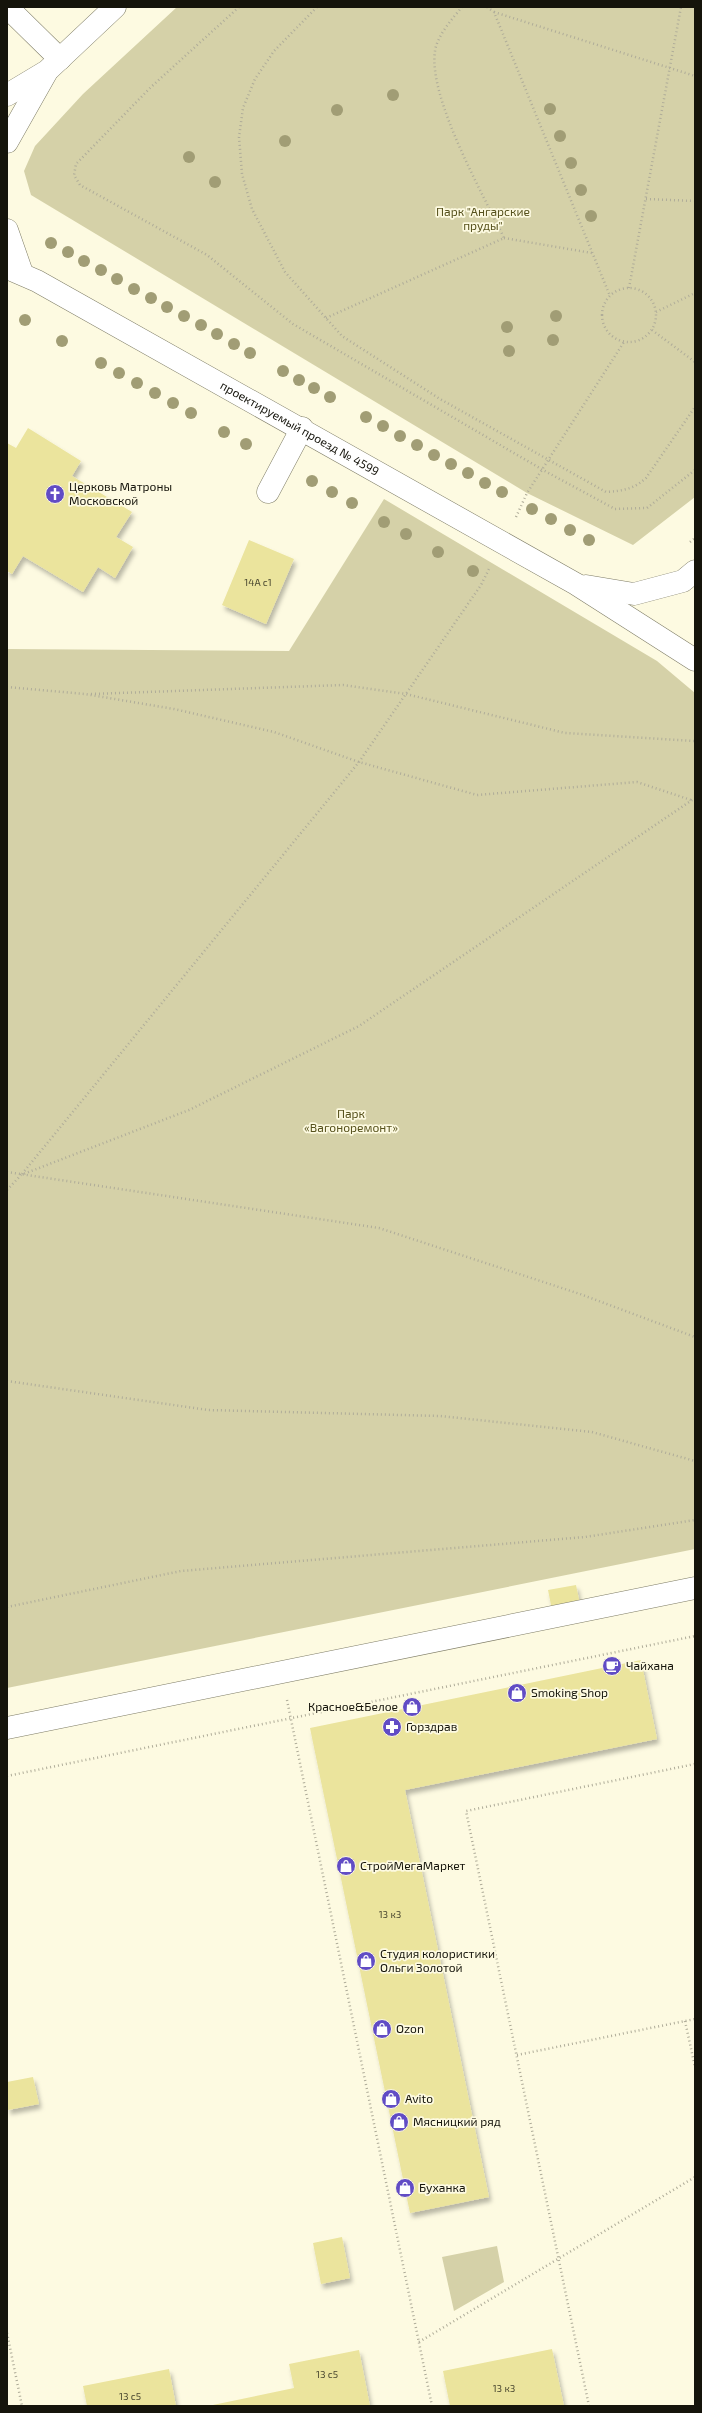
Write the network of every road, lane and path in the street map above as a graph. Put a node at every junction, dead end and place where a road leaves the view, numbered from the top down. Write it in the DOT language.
graph roads {
  1 [pos="7,7"];
  2 [pos="115,7"];
  3 [pos="239,7"];
  4 [pos="317,7"];
  5 [pos="462,7"];
  6 [pos="487,7"];
  7 [pos="681,7"];
  8 [pos="494,12"];
  9 [pos="54,65"];
  10 [pos="670,68"];
  11 [pos="695,76"];
  12 [pos="7,95"];
  13 [pos="7,142"];
  14 [pos="646,199"];
  15 [pos="695,201"];
  16 [pos="7,230"];
  17 [pos="504,238"];
  18 [pos="592,253"];
  19 [pos="12,266"];
  20 [pos="629,288"];
  21 [pos="695,293"];
  22 [pos="610,296"];
  23 [pos="656,312"];
  24 [pos="326,318"];
  25 [pos="652,330"];
  26 [pos="624,342"];
  27 [pos="695,362"];
  28 [pos="695,407"];
  29 [pos="302,428"];
  30 [pos="550,460"];
  31 [pos="543,470"];
  32 [pos="695,470"];
  33 [pos="268,492"];
  34 [pos="522,522"];
  35 [pos="695,538"];
  36 [pos="689,543"];
  37 [pos="492,563"];
  38 [pos="695,571"];
  39 [pos="576,584"];
  40 [pos="695,660"];
  41 [pos="7,686"];
  42 [pos="85,694"];
  43 [pos="406,694"];
  44 [pos="695,741"];
  45 [pos="359,762"];
  46 [pos="695,798"];
  47 [pos="691,800"];
  48 [pos="7,1172"];
  49 [pos="21,1175"];
  50 [pos="7,1190"];
  51 [pos="695,1337"];
  52 [pos="7,1381"];
  53 [pos="695,1461"];
  54 [pos="695,1520"];
  55 [pos="695,1588"];
  56 [pos="7,1607"];
  57 [pos="695,1636"];
  58 [pos="281,1673"];
  59 [pos="291,1718"];
  60 [pos="7,1728"];
  61 [pos="695,1764"];
  62 [pos="7,1776"];
  63 [pos="695,2019"];
  64 [pos="685,2021"];
  65 [pos="517,2055"];
  66 [pos="695,2067"];
  67 [pos="695,2177"];
  68 [pos="558,2259"];
  69 [pos="7,2333"];
  70 [pos="419,2342"];
  71 [pos="22,2406"];
  72 [pos="432,2406"];
  73 [pos="589,2406"];
  1 -- 9 [label="street"];
  2 -- 9 [label="street"];
  3 -- 31 [label="path"];
  4 -- 24 [label="path"];
  5 -- 17 [label="path"];
  6 -- 8 [label="path"];
  7 -- 10 [label="path"];
  8 -- 10 [label="path"];
  8 -- 18 [label="path"];
  9 -- 12 [label="street"];
  9 -- 13 [label="street"];
  10 -- 11 [label="path"];
  10 -- 14 [label="path"];
  14 -- 15 [label="path"];
  14 -- 20 [label="path"];
  16 -- 19 [label="street, проектируемый проезд № 4599"];
  17 -- 18 [label="path"];
  17 -- 24 [label="path"];
  18 -- 22 [label="path"];
  19 -- 29 [label="street, проектируемый проезд № 4599"];
  20 -- 22 [label="path"];
  20 -- 23 [label="path"];
  21 -- 23 [label="path"];
  22 -- 26 [label="path"];
  23 -- 25 [label="path"];
  24 -- 30 [label="path"];
  25 -- 26 [label="path"];
  25 -- 27 [label="path"];
  26 -- 30 [label="path"];
  28 -- 30 [label="path"];
  29 -- 33 [label="street"];
  29 -- 39 [label="street, проектируемый проезд № 4599"];
  30 -- 31 [label="path"];
  31 -- 32 [label="path"];
  31 -- 34 [label="path"];
  35 -- 36 [label="path"];
  37 -- 43 [label="path"];
  38 -- 39 [label="street, проектируемый проезд № 4599"];
  39 -- 40 [label="street, проектируемый проезд № 4599"];
  41 -- 42 [label="path"];
  42 -- 43 [label="path"];
  42 -- 45 [label="path"];
  43 -- 44 [label="path"];
  43 -- 45 [label="path"];
  45 -- 47 [label="path"];
  45 -- 49 [label="path"];
  46 -- 47 [label="path"];
  47 -- 49 [label="path"];
  48 -- 49 [label="path"];
  49 -- 50 [label="path"];
  49 -- 51 [label="path"];
  52 -- 53 [label="path"];
  54 -- 56 [label="path"];
  55 -- 58 [label="street"];
  57 -- 59 [label="path"];
  58 -- 59 [label="path"];
  58 -- 60 [label="street"];
  59 -- 62 [label="path"];
  59 -- 70 [label="path"];
  61 -- 65 [label="path"];
  63 -- 64 [label="path"];
  64 -- 65 [label="path"];
  64 -- 66 [label="path"];
  65 -- 68 [label="path"];
  67 -- 68 [label="path"];
  68 -- 70 [label="path"];
  68 -- 73 [label="path"];
  69 -- 71 [label="path"];
  70 -- 72 [label="path"];
}
